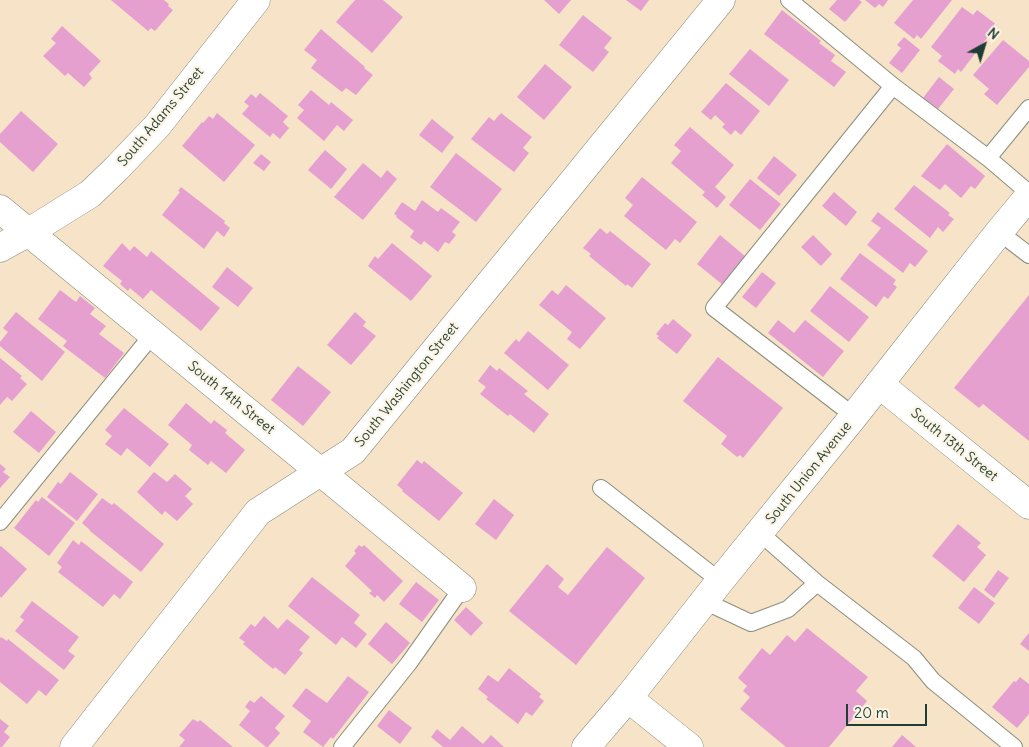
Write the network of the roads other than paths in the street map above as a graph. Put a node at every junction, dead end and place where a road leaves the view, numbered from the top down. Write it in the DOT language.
graph roads {
  1 [pos="256,0"];
  2 [pos="722,0"];
  3 [pos="789,0"];
  4 [pos="893,86"];
  5 [pos="1029,108"];
  6 [pos="988,158"];
  7 [pos="1029,195"];
  8 [pos="0,209"];
  9 [pos="29,232"];
  10 [pos="999,232"];
  11 [pos="0,248"];
  12 [pos="1029,255"];
  13 [pos="153,334"];
  14 [pos="879,384"];
  15 [pos="854,416"];
  16 [pos="322,472"];
  17 [pos="601,488"];
  18 [pos="1029,505"];
  19 [pos="0,522"];
  20 [pos="760,533"];
  21 [pos="817,583"];
  22 [pos="462,588"];
  23 [pos="712,591"];
  24 [pos="628,698"];
  25 [pos="74,747"];
  26 [pos="342,747"];
  27 [pos="586,747"];
  28 [pos="689,747"];
  29 [pos="1014,747"];
  1 -- 9 [label="street, South Adams Street"];
  2 -- 16 [label="street, South Washington Street"];
  3 -- 4 [label="lane"];
  4 -- 6 [label="lane"];
  4 -- 15 [label="lane"];
  5 -- 6 [label="lane"];
  6 -- 7 [label="lane"];
  7 -- 10 [label="street, South Union Avenue"];
  8 -- 9 [label="street, South 14th Street"];
  9 -- 11 [label="street, South Adams Street"];
  9 -- 13 [label="street, South 14th Street"];
  10 -- 12 [label="lane"];
  10 -- 14 [label="street, South Union Avenue"];
  13 -- 16 [label="street, South 14th Street"];
  13 -- 19 [label="lane"];
  14 -- 15 [label="street, South Union Avenue"];
  14 -- 18 [label="street, South 13th Street"];
  15 -- 20 [label="street, South Union Avenue"];
  16 -- 22 [label="street, South 14th Street"];
  16 -- 25 [label="street, South Washington Street"];
  17 -- 23 [label="lane"];
  20 -- 21 [label="lane"];
  20 -- 23 [label="street, South Union Avenue"];
  21 -- 23 [label="lane"];
  21 -- 29 [label="lane"];
  22 -- 26 [label="lane"];
  23 -- 24 [label="street, South Union Avenue"];
  24 -- 27 [label="street, South Union Avenue"];
  24 -- 28 [label="street"];
}
